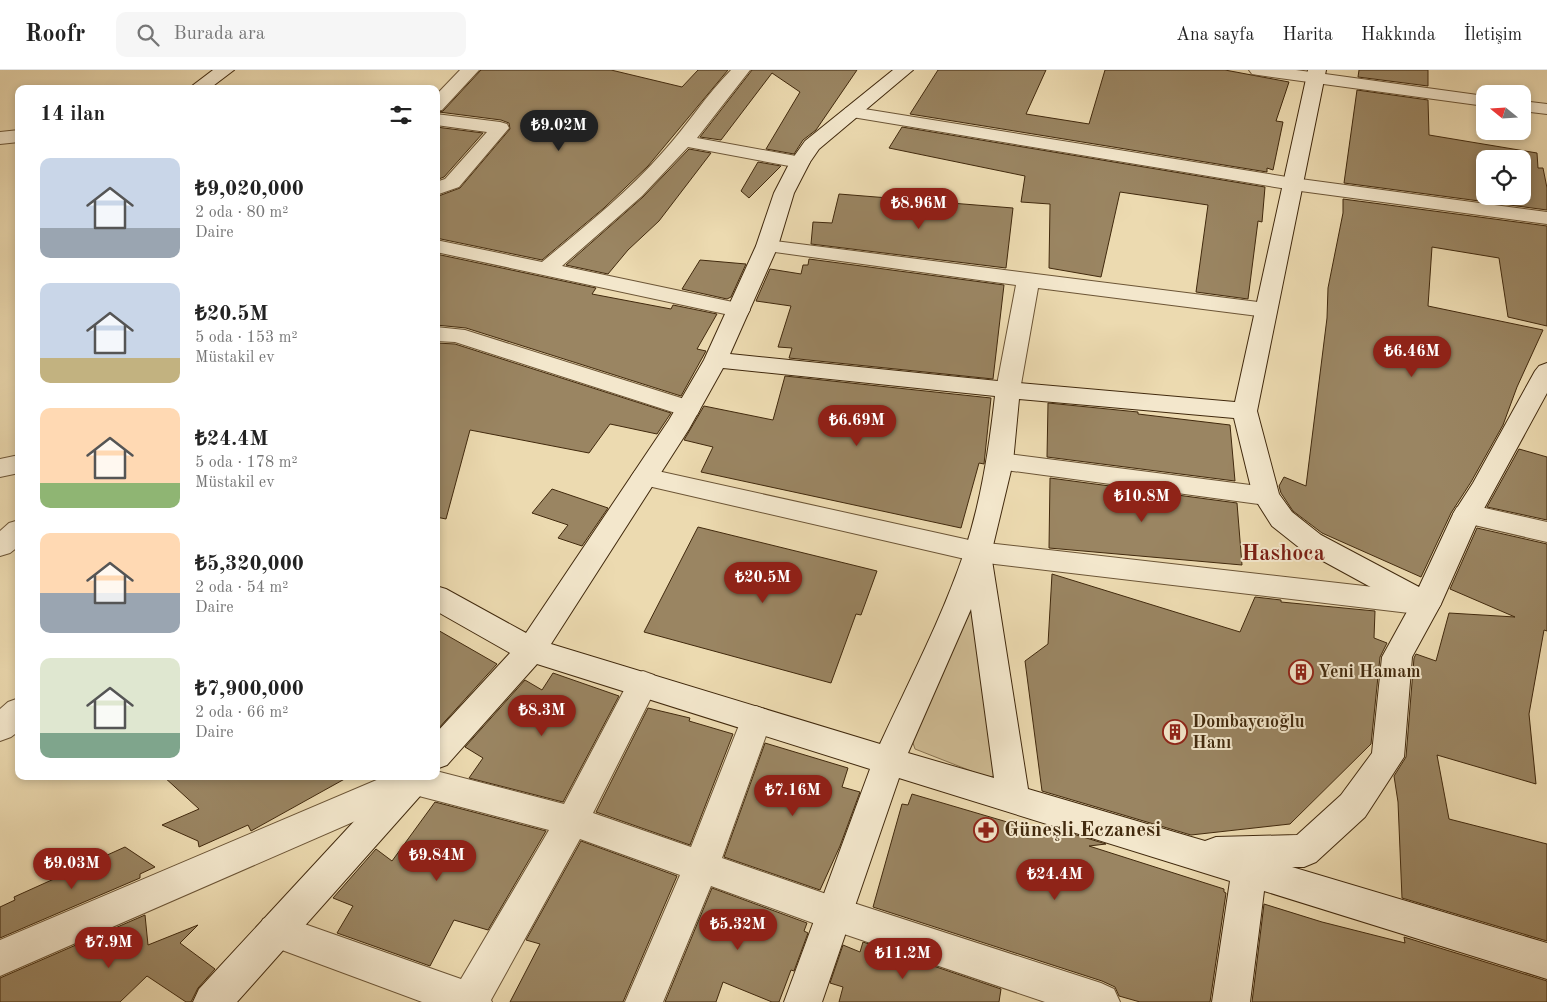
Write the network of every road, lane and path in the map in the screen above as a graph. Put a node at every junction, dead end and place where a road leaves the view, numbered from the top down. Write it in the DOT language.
graph roads {
  1 [pos="225,70"];
  2 [pos="470,70"];
  3 [pos="741,70"];
  4 [pos="904,70"];
  5 [pos="1258,70"];
  6 [pos="1316,74"];
  7 [pos="203,85"];
  8 [pos="1476,100"];
  9 [pos="440,102"];
  10 [pos="1531,107"];
  11 [pos="1547,109"];
  12 [pos="852,112"];
  13 [pos="440,120"];
  14 [pos="15,136"];
  15 [pos="0,138"];
  16 [pos="684,141"];
  17 [pos="800,162"];
  18 [pos="1293,184"];
  19 [pos="440,188"];
  20 [pos="1547,218"];
  21 [pos="767,246"];
  22 [pos="440,247"];
  23 [pos="546,269"];
  24 [pos="1028,280"];
  25 [pos="739,310"];
  26 [pos="1266,310"];
  27 [pos="440,334"];
  28 [pos="716,360"];
  29 [pos="1547,371"];
  30 [pos="1008,390"];
  31 [pos="688,409"];
  32 [pos="1245,411"];
  33 [pos="1000,462"];
  34 [pos="15,465"];
  35 [pos="0,468"];
  36 [pos="644,477"];
  37 [pos="1266,496"];
  38 [pos="1466,514"];
  39 [pos="1547,532"];
  40 [pos="15,533"];
  41 [pos="0,546"];
  42 [pos="978,552"];
  43 [pos="440,599"];
  44 [pos="1426,604"];
  45 [pos="531,650"];
  46 [pos="643,684"];
  47 [pos="15,715"];
  48 [pos="756,719"];
  49 [pos="0,728"];
  50 [pos="440,749"];
  51 [pos="889,760"];
  52 [pos="440,779"];
  53 [pos="401,780"];
  54 [pos="412,780"];
  55 [pos="1013,799"];
  56 [pos="572,821"];
  57 [pos="1196,854"];
  58 [pos="700,867"];
  59 [pos="1249,871"];
  60 [pos="835,914"];
  61 [pos="276,931"];
  62 [pos="0,958"];
  63 [pos="1547,961"];
  64 [pos="471,1001"];
  65 [pos="212,1002"];
  66 [pos="644,1002"];
  67 [pos="803,1002"];
  68 [pos="1101,1002"];
  69 [pos="1232,1002"];
  1 -- 7 [label="street"];
  2 -- 9 [label="street"];
  3 -- 16 [label="street"];
  4 -- 12 [label="street"];
  5 -- 6 [label="street"];
  6 -- 8 [label="street"];
  6 -- 18 [label="street"];
  10 -- 11 [label="street"];
  12 -- 17 [label="street"];
  12 -- 18 [label="street"];
  13 -- 19 [label="street"];
  14 -- 15 [label="street"];
  16 -- 17 [label="street"];
  16 -- 23 [label="street"];
  17 -- 21 [label="street"];
  18 -- 20 [label="street"];
  18 -- 26 [label="street"];
  21 -- 24 [label="street"];
  21 -- 25 [label="street"];
  22 -- 23 [label="street"];
  23 -- 25 [label="street"];
  24 -- 26 [label="street"];
  24 -- 30 [label="street"];
  25 -- 28 [label="street"];
  26 -- 32 [label="street"];
  27 -- 31 [label="street"];
  28 -- 30 [label="street"];
  28 -- 31 [label="street"];
  29 -- 38 [label="street"];
  30 -- 32 [label="street"];
  30 -- 33 [label="street"];
  31 -- 36 [label="street"];
  32 -- 37 [label="street"];
  33 -- 37 [label="street"];
  33 -- 42 [label="street"];
  34 -- 35 [label="street"];
  36 -- 42 [label="street"];
  36 -- 45 [label="street"];
  37 -- 44 [label="street"];
  38 -- 39 [label="street"];
  38 -- 44 [label="street"];
  40 -- 41 [label="street"];
  42 -- 44 [label="street"];
  42 -- 51 [label="street"];
  42 -- 55 [label="street"];
  43 -- 45 [label="street"];
  44 -- 57 [label="street"];
  45 -- 46 [label="street"];
  45 -- 50 [label="street"];
  46 -- 48 [label="street"];
  46 -- 56 [label="street"];
  47 -- 49 [label="street"];
  48 -- 51 [label="street"];
  48 -- 58 [label="street"];
  51 -- 55 [label="street"];
  51 -- 60 [label="street"];
  52 -- 56 [label="street"];
  53 -- 62 [label="street"];
  54 -- 61 [label="street"];
  55 -- 57 [label="street"];
  56 -- 58 [label="street"];
  56 -- 64 [label="street"];
  57 -- 59 [label="street"];
  58 -- 60 [label="street"];
  58 -- 66 [label="street"];
  59 -- 63 [label="street"];
  59 -- 69 [label="street"];
  60 -- 67 [label="street"];
  60 -- 68 [label="street"];
  61 -- 64 [label="street"];
  61 -- 65 [label="street"];
}
